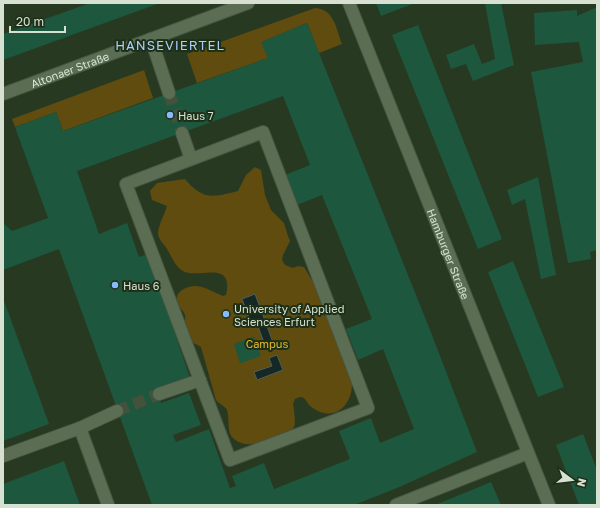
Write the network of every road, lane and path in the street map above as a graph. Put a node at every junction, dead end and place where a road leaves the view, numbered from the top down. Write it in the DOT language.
graph roads {
  1 [pos="248,3"];
  2 [pos="349,3"];
  3 [pos="151,39"];
  4 [pos="169,93"];
  5 [pos="3,94"];
  6 [pos="182,132"];
  7 [pos="191,159"];
  8 [pos="200,380"];
  9 [pos="159,394"];
  10 [pos="117,411"];
  11 [pos="80,428"];
  12 [pos="528,453"];
  13 [pos="3,456"];
  14 [pos="108,505"];
  15 [pos="396,505"];
  16 [pos="549,505"];
  1 -- 3 [label="street, Altonaer Straße"];
  2 -- 12 [label="street, Hamburger Straße"];
  3 -- 4 [label="street"];
  3 -- 5 [label="street, Altonaer Straße"];
  6 -- 7 [label="street"];
  7 -- 8 [label="street"];
  7 -- 8 [label="street"];
  8 -- 9 [label="street"];
  10 -- 11 [label="street"];
  11 -- 13 [label="street"];
  11 -- 14 [label="street"];
  12 -- 15 [label="street"];
  12 -- 16 [label="street, Hamburger Straße"];
}
